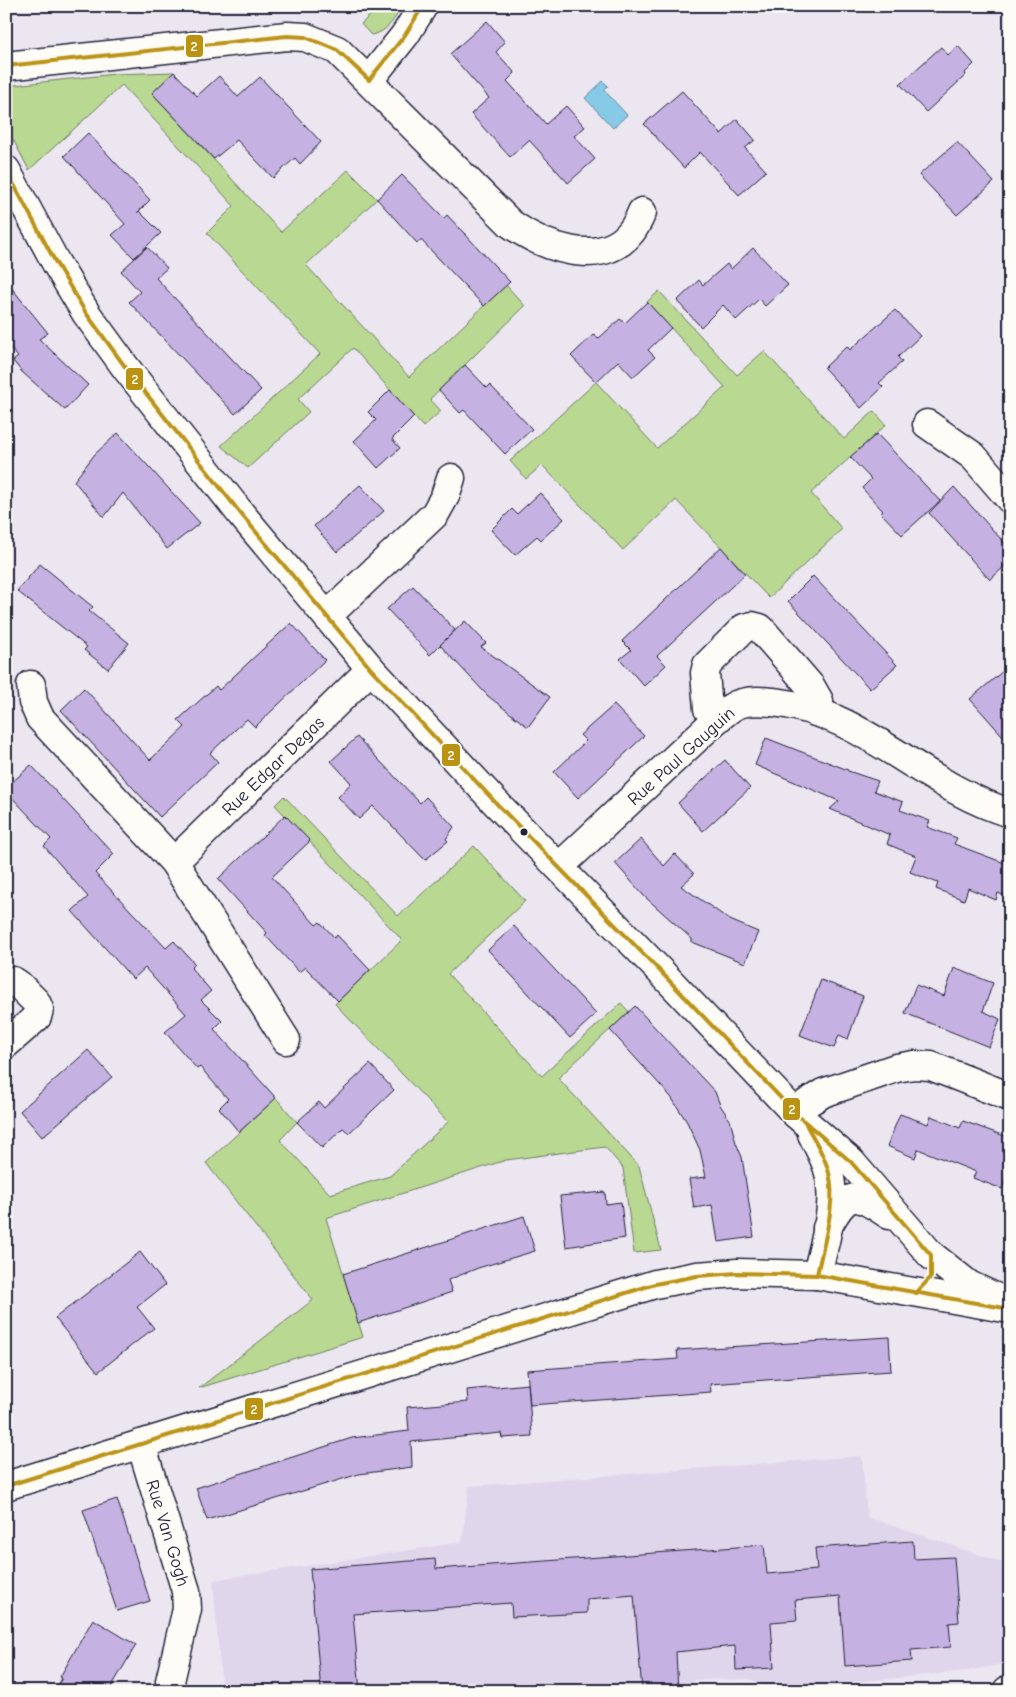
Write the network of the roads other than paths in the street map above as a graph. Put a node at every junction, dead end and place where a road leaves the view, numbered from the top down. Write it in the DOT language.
graph roads {
  1 [pos="423,6"];
  2 [pos="6,66"];
  3 [pos="369,80"];
  4 [pos="6,170"];
  5 [pos="642,212"];
  6 [pos="927,424"];
  7 [pos="451,478"];
  8 [pos="1010,499"];
  9 [pos="328,616"];
  10 [pos="371,669"];
  11 [pos="32,685"];
  12 [pos="816,712"];
  13 [pos="717,719"];
  14 [pos="1010,813"];
  15 [pos="174,862"];
  16 [pos="559,867"];
  17 [pos="6,983"];
  18 [pos="286,1040"];
  19 [pos="6,1044"];
  20 [pos="1010,1097"];
  21 [pos="802,1120"];
  22 [pos="909,1228"];
  23 [pos="826,1229"];
  24 [pos="931,1255"];
  25 [pos="817,1276"];
  26 [pos="916,1293"];
  27 [pos="1010,1304"];
  28 [pos="1010,1309"];
  29 [pos="141,1444"];
  30 [pos="6,1486"];
  31 [pos="167,1688"];
  1 -- 3 [label="street"];
  2 -- 3 [label="street"];
  3 -- 5 [label="street"];
  4 -- 9 [label="street"];
  6 -- 8 [label="street"];
  7 -- 9 [label="street"];
  9 -- 10 [label="street"];
  10 -- 15 [label="street, Rue Edgar Degas"];
  10 -- 16 [label="street"];
  11 -- 15 [label="street"];
  12 -- 13 [label="street, Rue Paul Gauguin"];
  12 -- 13 [label="street"];
  12 -- 14 [label="street, Rue Paul Gauguin"];
  13 -- 16 [label="street, Rue Paul Gauguin"];
  15 -- 18 [label="street"];
  16 -- 21 [label="street"];
  17 -- 19 [label="street"];
  20 -- 21 [label="street"];
  21 -- 22 [label="street"];
  21 -- 23 [label="street"];
  22 -- 23 [label="street"];
  22 -- 24 [label="street"];
  23 -- 25 [label="street"];
  24 -- 26 [label="street"];
  24 -- 27 [label="street"];
  25 -- 26 [label="street"];
  25 -- 29 [label="street"];
  26 -- 28 [label="street"];
  29 -- 30 [label="street"];
  29 -- 31 [label="street, Rue Van Gogh"];
}
